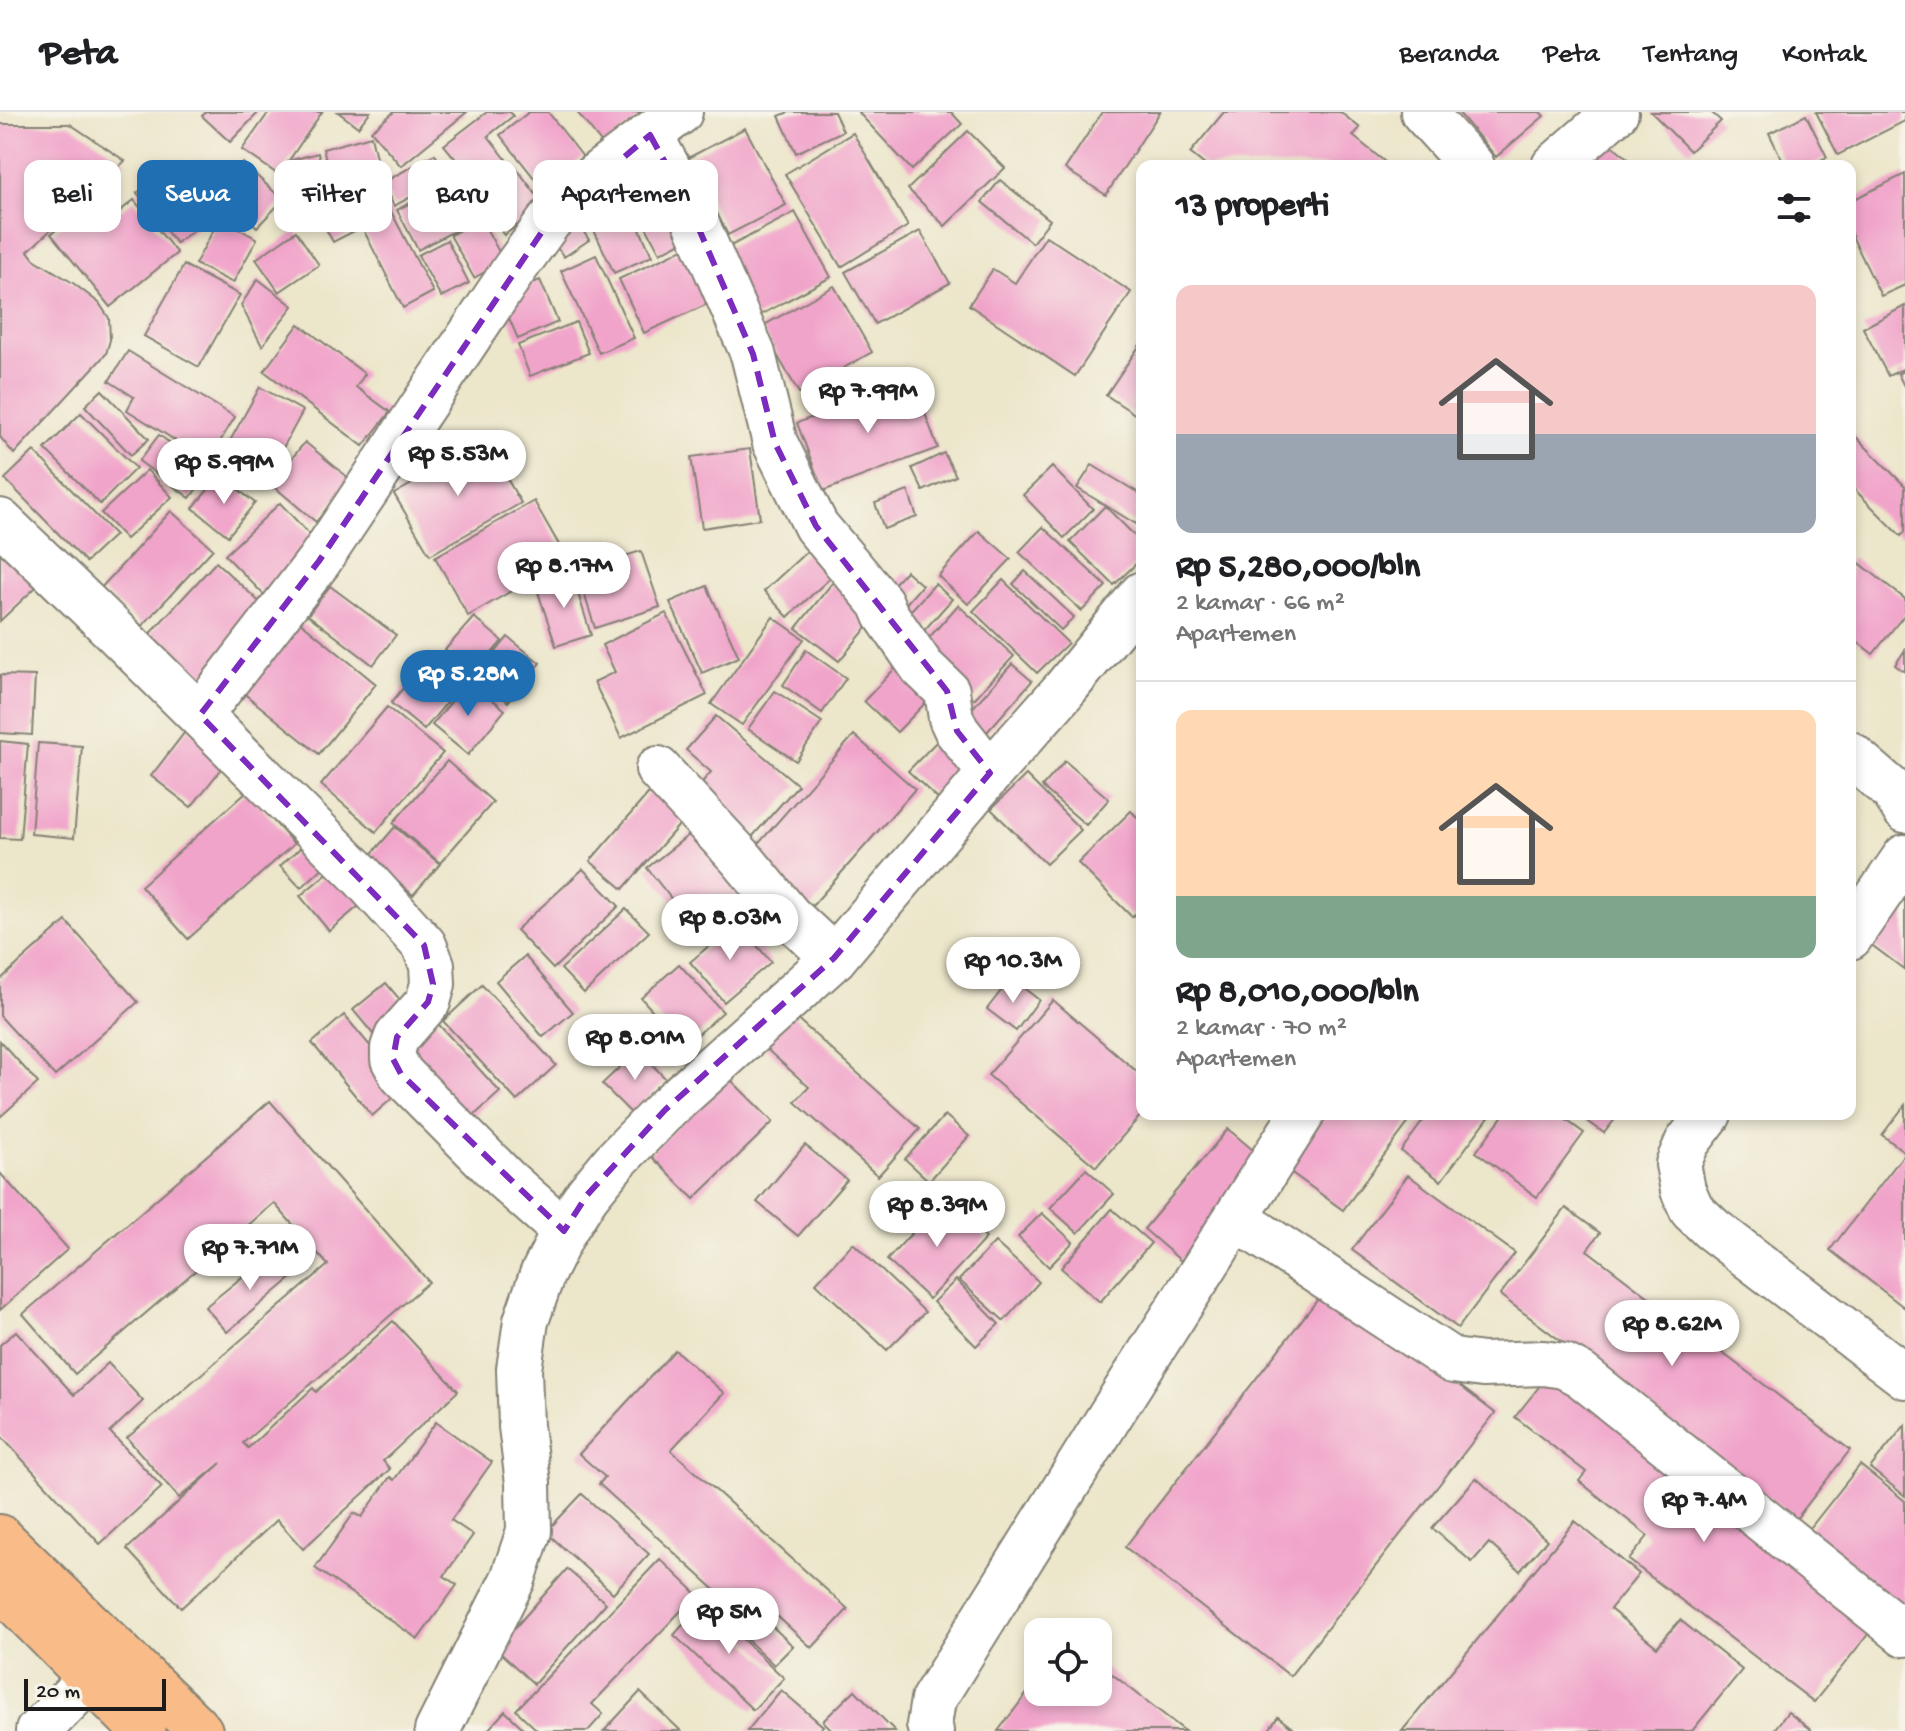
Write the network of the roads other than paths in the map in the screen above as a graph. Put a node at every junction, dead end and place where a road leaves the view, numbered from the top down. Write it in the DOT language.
graph roads {
  1 [pos="1423,112"];
  2 [pos="1616,112"];
  3 [pos="665,124"];
  4 [pos="1467,160"];
  5 [pos="1561,160"];
  6 [pos="0,521"];
  7 [pos="1136,601"];
  8 [pos="200,715"];
  9 [pos="1856,759"];
  10 [pos="658,769"];
  11 [pos="990,773"];
  12 [pos="1905,810"];
  13 [pos="1903,867"];
  14 [pos="1856,929"];
  15 [pos="834,958"];
  16 [pos="1298,1120"];
  17 [pos="1704,1120"];
  18 [pos="1237,1219"];
  19 [pos="564,1231"];
  20 [pos="1905,1376"];
  21 [pos="0,1537"];
  22 [pos="0,1587"];
  23 [pos="1905,1634"];
  24 [pos="104,1664"];
  25 [pos="38,1731"];
  26 [pos="143,1731"];
  27 [pos="200,1731"];
  28 [pos="437,1731"];
  29 [pos="931,1731"];
  1 -- 4 [label="street"];
  2 -- 5 [label="street"];
  3 -- 8 [label="street"];
  3 -- 11 [label="street"];
  6 -- 8 [label="street"];
  7 -- 11 [label="street"];
  8 -- 19 [label="street"];
  9 -- 12 [label="street"];
  10 -- 15 [label="street"];
  11 -- 15 [label="street"];
  13 -- 14 [label="street"];
  15 -- 19 [label="street"];
  16 -- 18 [label="street"];
  17 -- 20 [label="street"];
  18 -- 23 [label="street"];
  18 -- 29 [label="street"];
  19 -- 28 [label="street"];
  21 -- 24 [label="main road"];
  22 -- 24 [label="main road"];
  24 -- 25 [label="street"];
  24 -- 26 [label="main road"];
  24 -- 27 [label="main road"];
}
